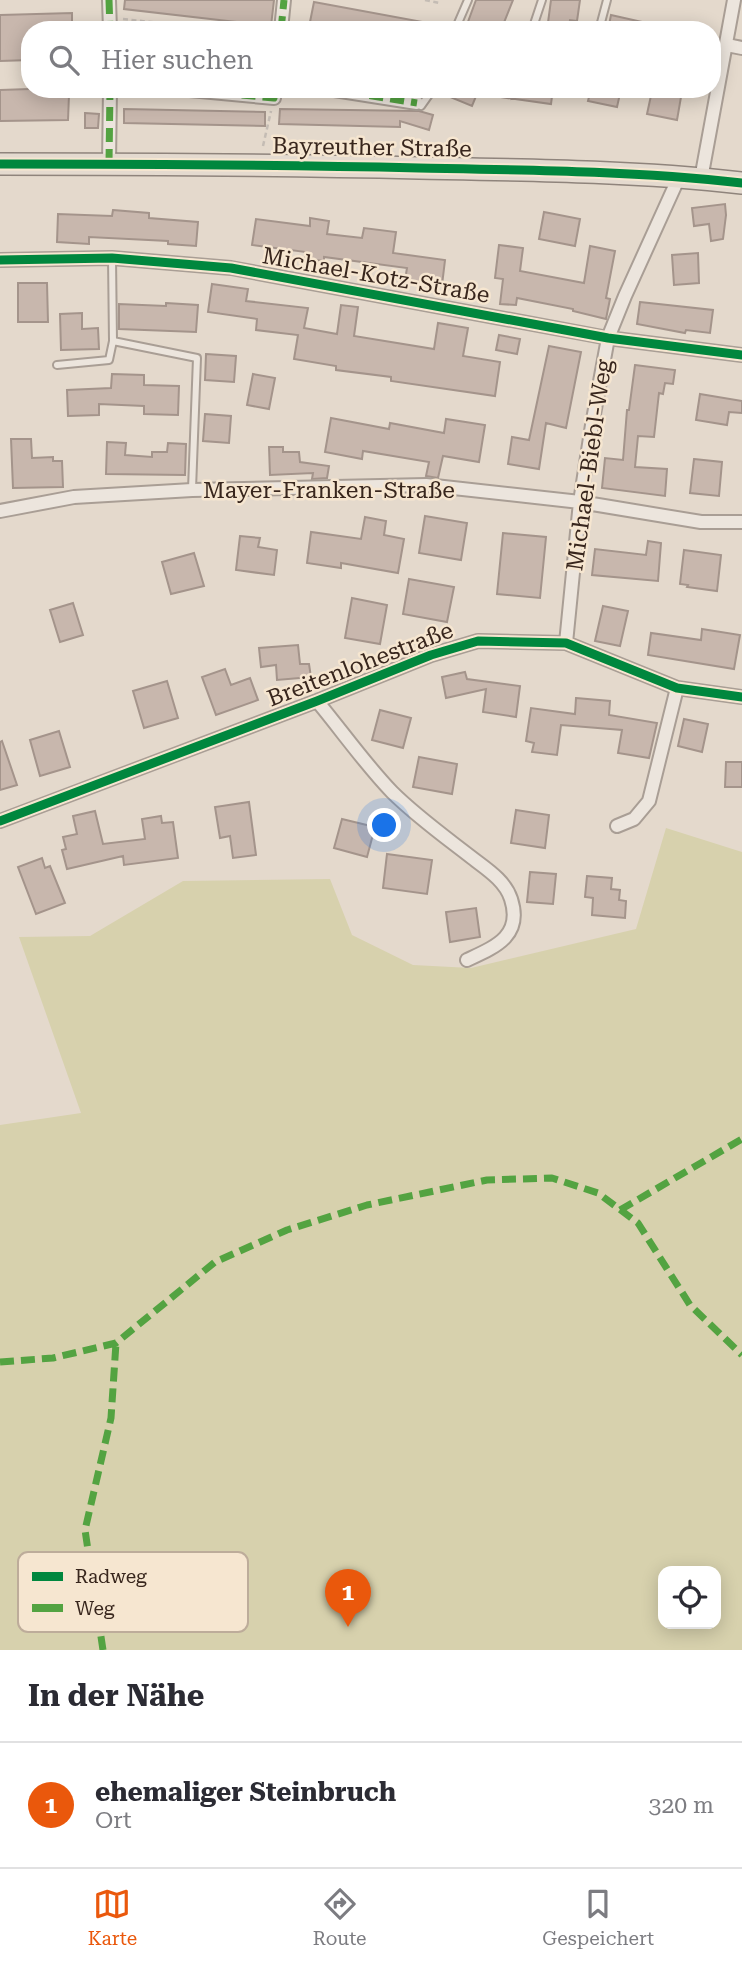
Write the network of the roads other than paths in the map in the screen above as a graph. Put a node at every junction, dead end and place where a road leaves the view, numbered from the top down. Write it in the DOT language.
graph roads {
  1 [pos="109,0"];
  2 [pos="285,0"];
  3 [pos="468,0"];
  4 [pos="542,0"];
  5 [pos="607,0"];
  6 [pos="734,0"];
  7 [pos="110,21"];
  8 [pos="282,21"];
  9 [pos="459,21"];
  10 [pos="535,21"];
  11 [pos="601,21"];
  12 [pos="727,45"];
  13 [pos="742,48"];
  14 [pos="721,76"];
  15 [pos="110,98"];
  16 [pos="379,98"];
  17 [pos="425,98"];
  18 [pos="717,98"];
  19 [pos="419,105"];
  20 [pos="109,163"];
  21 [pos="0,164"];
  22 [pos="679,177"];
  23 [pos="701,179"];
  24 [pos="742,183"];
  25 [pos="112,258"];
  26 [pos="0,260"];
  27 [pos="608,338"];
  28 [pos="113,341"];
  29 [pos="742,355"];
  30 [pos="57,365"];
  31 [pos="192,490"];
  32 [pos="580,502"];
  33 [pos="0,511"];
  34 [pos="742,522"];
  35 [pos="566,643"];
  36 [pos="677,688"];
  37 [pos="742,697"];
  38 [pos="317,701"];
  39 [pos="0,821"];
  40 [pos="617,826"];
  41 [pos="467,960"];
  1 -- 7 [label="street"];
  2 -- 8 [label="street"];
  3 -- 9 [label="lane"];
  4 -- 10 [label="lane"];
  5 -- 11 [label="lane"];
  6 -- 12 [label="street"];
  12 -- 13 [label="street"];
  12 -- 14 [label="street"];
  15 -- 20 [label="street"];
  16 -- 19 [label="street"];
  17 -- 19 [label="lane"];
  18 -- 23 [label="street"];
  20 -- 21 [label="main road, Bayreuther Straße"];
  20 -- 22 [label="main road, Bayreuther Straße"];
  22 -- 23 [label="main road, Bayreuther Straße"];
  22 -- 27 [label="street, Michael-Biebl-Weg"];
  23 -- 24 [label="main road, Bayreuther Straße"];
  25 -- 26 [label="street, Michael-Kotz-Straße"];
  25 -- 27 [label="street, Michael-Kotz-Straße"];
  25 -- 28 [label="lane"];
  27 -- 29 [label="street, Michael-Kotz-Straße"];
  27 -- 32 [label="street, Michael-Biebl-Weg"];
  28 -- 30 [label="lane"];
  28 -- 31 [label="lane"];
  31 -- 32 [label="street, Mayer-Franken-Straße"];
  31 -- 33 [label="street, Mayer-Franken-Straße"];
  32 -- 34 [label="street, Mayer-Franken-Straße"];
  32 -- 35 [label="street, Michael-Biebl-Weg"];
  35 -- 36 [label="street, Breitenlohestraße"];
  35 -- 38 [label="street, Breitenlohestraße"];
  36 -- 37 [label="street, Breitenlohestraße"];
  36 -- 40 [label="street"];
  38 -- 39 [label="street, Breitenlohestraße"];
  38 -- 41 [label="street"];
}
